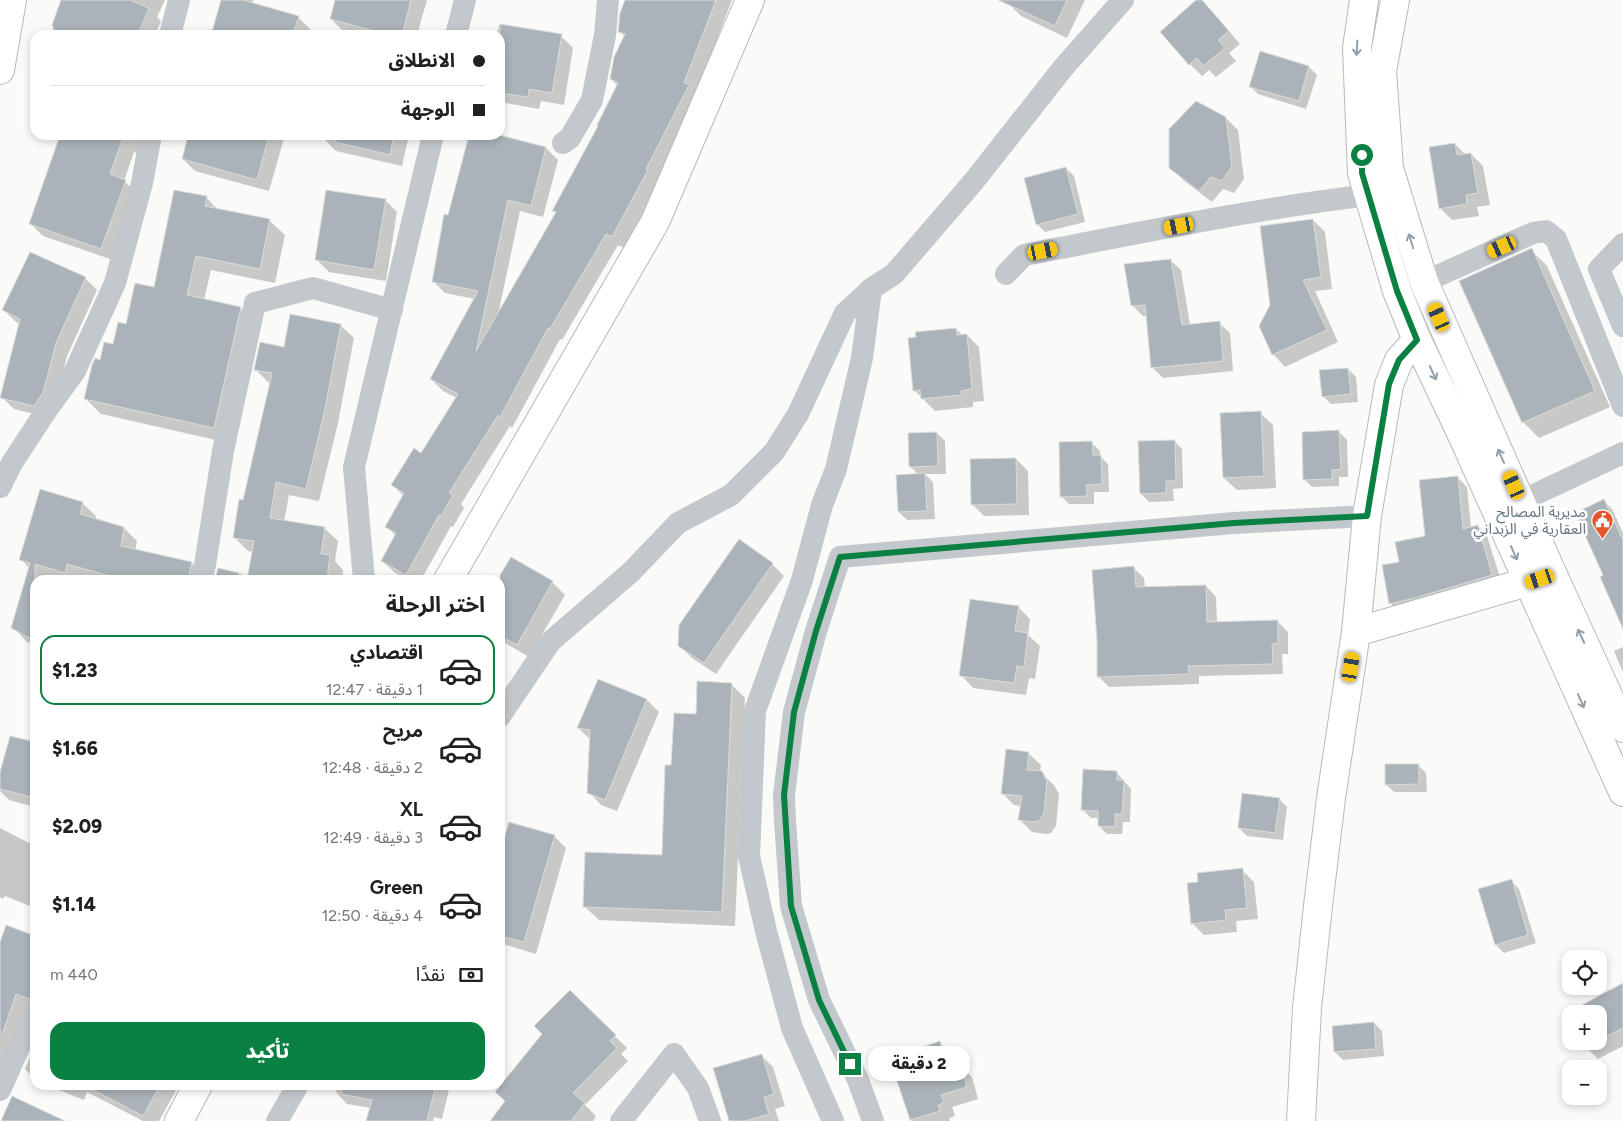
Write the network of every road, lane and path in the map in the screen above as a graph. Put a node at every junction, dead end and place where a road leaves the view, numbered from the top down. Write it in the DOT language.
graph roads {
  1 [pos="12,0"];
  2 [pos="178,0"];
  3 [pos="465,0"];
  4 [pos="608,0"];
  5 [pos="750,0"];
  6 [pos="1123,0"];
  7 [pos="1364,0"];
  8 [pos="1396,0"];
  9 [pos="171,30"];
  10 [pos="457,30"];
  11 [pos="0,70"];
  12 [pos="150,140"];
  13 [pos="432,140"];
  14 [pos="563,144"];
  15 [pos="1369,194"];
  16 [pos="1623,244"];
  17 [pos="1006,274"];
  18 [pos="1424,282"];
  19 [pos="871,289"];
  20 [pos="1397,291"];
  21 [pos="392,310"];
  22 [pos="1623,326"];
  23 [pos="1417,340"];
  24 [pos="1623,406"];
  25 [pos="1623,453"];
  26 [pos="6,464"];
  27 [pos="0,487"];
  28 [pos="1520,501"];
  29 [pos="1367,516"];
  30 [pos="202,575"];
  31 [pos="364,575"];
  32 [pos="451,575"];
  33 [pos="1540,579"];
  34 [pos="1356,632"];
  35 [pos="505,709"];
  36 [pos="1623,728"];
  37 [pos="1623,792"];
  38 [pos="30,1022"];
  39 [pos="0,1090"];
  40 [pos="195,1090"];
  41 [pos="295,1090"];
  42 [pos="179,1121"];
  43 [pos="277,1121"];
  44 [pos="621,1121"];
  45 [pos="710,1121"];
  46 [pos="833,1121"];
  47 [pos="873,1121"];
  48 [pos="1301,1121"];
  1 -- 11 [label="main road"];
  2 -- 9 [label="street"];
  3 -- 10 [label="street"];
  4 -- 14 [label="street"];
  5 -- 32 [label="main road"];
  6 -- 19 [label="street"];
  7 -- 15 [label="main road, one-way"];
  18 -- 8 [label="main road, one-way"];
  12 -- 26 [label="street"];
  13 -- 21 [label="street"];
  15 -- 17 [label="street"];
  15 -- 20 [label="main road"];
  16 -- 22 [label="street"];
  18 -- 20 [label="street"];
  18 -- 24 [label="street"];
  28 -- 18 [label="main road, one-way"];
  19 -- 35 [label="street"];
  19 -- 46 [label="street"];
  20 -- 23 [label="main road"];
  21 -- 30 [label="street"];
  21 -- 31 [label="street"];
  23 -- 29 [label="main road"];
  23 -- 33 [label="main road, one-way"];
  25 -- 28 [label="street"];
  26 -- 27 [label="street"];
  28 -- 33 [label="main road"];
  29 -- 34 [label="main road"];
  29 -- 47 [label="street"];
  33 -- 34 [label="main road"];
  36 -- 33 [label="main road, one-way"];
  33 -- 37 [label="main road, one-way"];
  34 -- 48 [label="main road"];
  38 -- 39 [label="street"];
  40 -- 42 [label="main road"];
  41 -- 43 [label="street"];
  44 -- 45 [label="street"];
}
